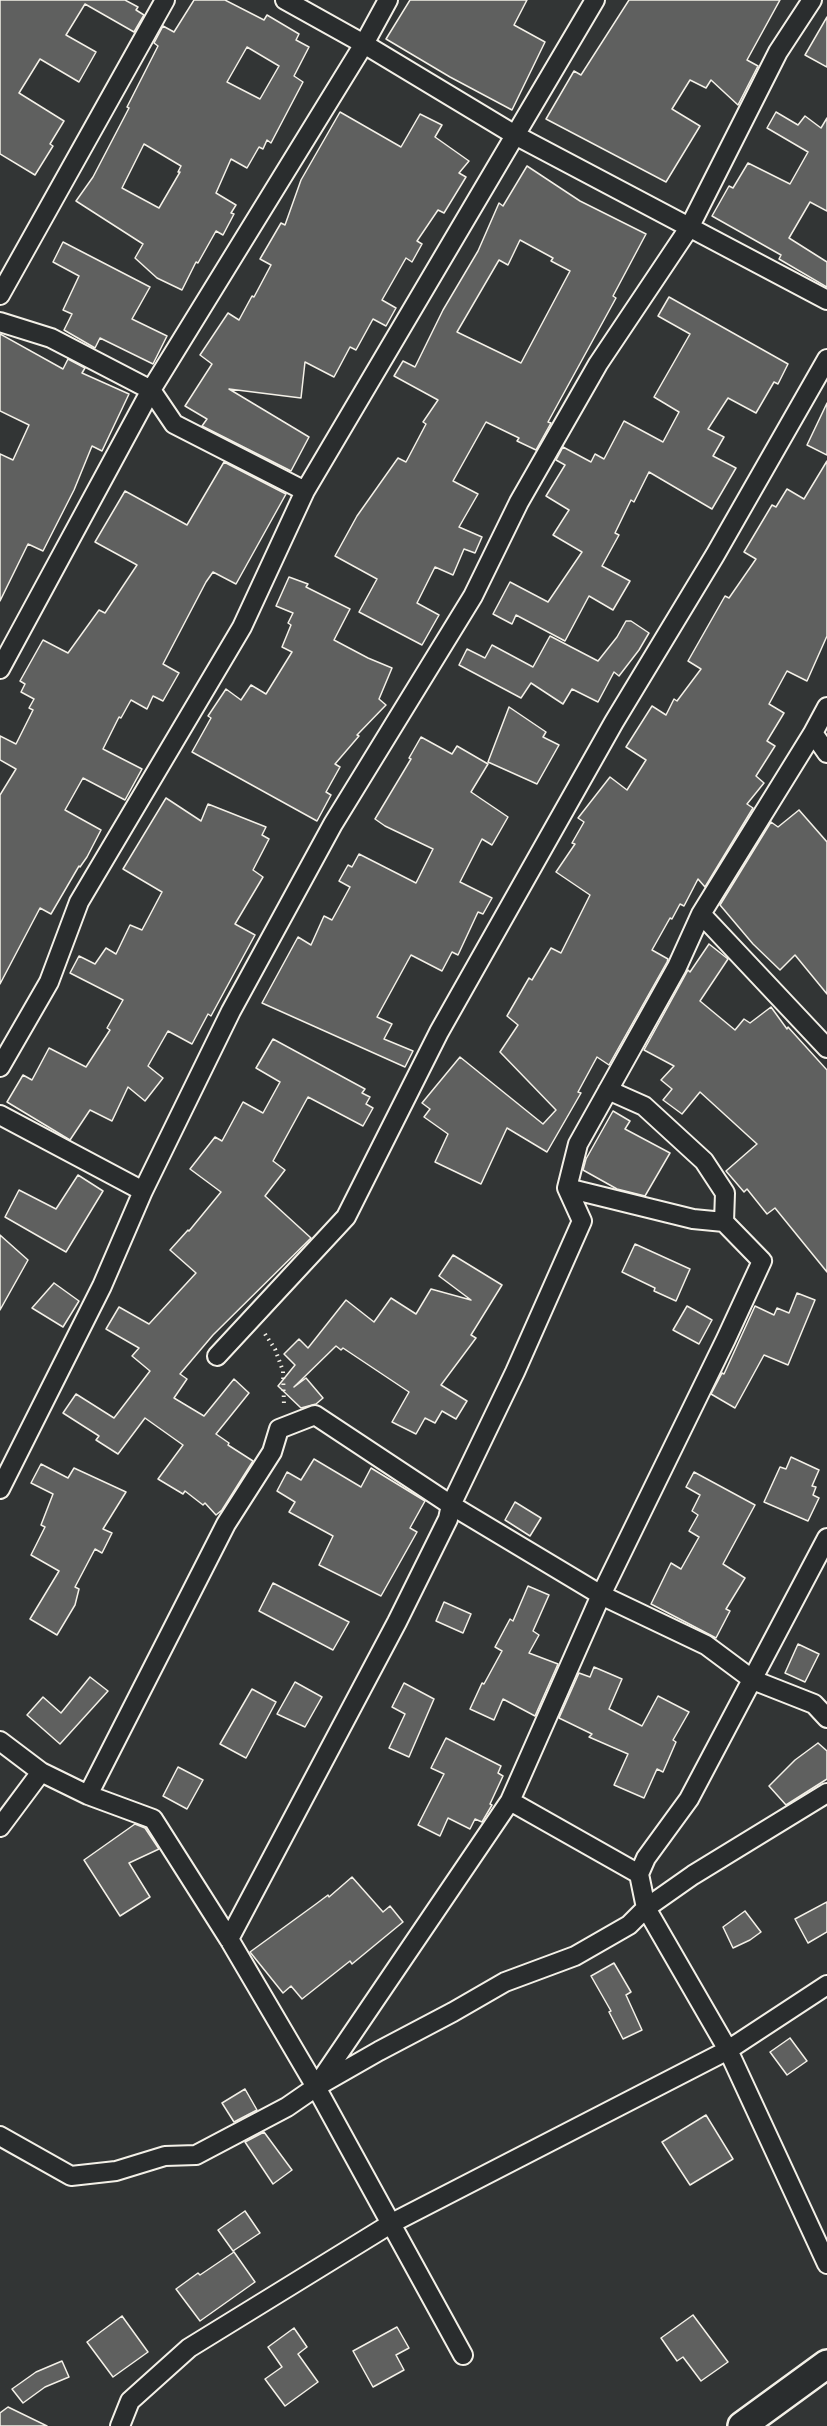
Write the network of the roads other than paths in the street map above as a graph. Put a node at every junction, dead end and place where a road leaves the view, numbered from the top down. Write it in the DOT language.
graph roads {
  1 [pos="165,0"];
  2 [pos="285,0"];
  3 [pos="388,0"];
  4 [pos="595,0"];
  5 [pos="812,0"];
  6 [pos="364,44"];
  7 [pos="515,135"];
  8 [pos="689,228"];
  9 [pos="0,295"];
  10 [pos="827,300"];
  11 [pos="0,322"];
  12 [pos="827,359"];
  13 [pos="151,390"];
  14 [pos="305,491"];
  15 [pos="0,669"];
  16 [pos="827,707"];
  17 [pos="813,733"];
  18 [pos="827,753"];
  19 [pos="701,914"];
  20 [pos="827,1048"];
  21 [pos="0,1067"];
  22 [pos="608,1090"];
  23 [pos="0,1115"];
  24 [pos="567,1188"];
  25 [pos="143,1191"];
  26 [pos="724,1222"];
  27 [pos="217,1356"];
  28 [pos="0,1489"];
  29 [pos="451,1505"];
  30 [pos="827,1538"];
  31 [pos="601,1595"];
  32 [pos="753,1680"];
  33 [pos="827,1718"];
  34 [pos="0,1741"];
  35 [pos="41,1772"];
  36 [pos="827,1793"];
  37 [pos="88,1795"];
  38 [pos="510,1801"];
  39 [pos="0,1827"];
  40 [pos="639,1874"];
  41 [pos="646,1908"];
  42 [pos="229,1939"];
  43 [pos="827,1985"];
  44 [pos="728,2050"];
  45 [pos="316,2087"];
  46 [pos="0,2136"];
  47 [pos="392,2223"];
  48 [pos="827,2264"];
  49 [pos="464,2355"];
  50 [pos="827,2364"];
  51 [pos="746,2425"];
  52 [pos="120,2426"];
  1 -- 9 [label="street"];
  2 -- 6 [label="street"];
  3 -- 6 [label="street"];
  4 -- 7 [label="street"];
  5 -- 8 [label="street"];
  6 -- 7 [label="street"];
  6 -- 13 [label="street"];
  7 -- 8 [label="street"];
  7 -- 14 [label="street"];
  8 -- 10 [label="street"];
  8 -- 25 [label="street"];
  11 -- 13 [label="street"];
  12 -- 27 [label="street"];
  13 -- 14 [label="street"];
  13 -- 15 [label="street"];
  14 -- 21 [label="street"];
  16 -- 17 [label="street"];
  17 -- 18 [label="street"];
  17 -- 19 [label="street"];
  19 -- 20 [label="street"];
  19 -- 22 [label="street"];
  22 -- 24 [label="street"];
  22 -- 26 [label="street"];
  23 -- 25 [label="street"];
  24 -- 26 [label="street"];
  24 -- 29 [label="street"];
  25 -- 28 [label="street"];
  26 -- 31 [label="street"];
  29 -- 31 [label="street"];
  29 -- 37 [label="street"];
  29 -- 42 [label="street"];
  30 -- 32 [label="street"];
  31 -- 32 [label="street"];
  31 -- 38 [label="street"];
  32 -- 33 [label="street"];
  32 -- 40 [label="street"];
  34 -- 35 [label="street"];
  35 -- 37 [label="street"];
  35 -- 39 [label="street"];
  36 -- 41 [label="street"];
  37 -- 42 [label="street"];
  38 -- 40 [label="street"];
  38 -- 45 [label="street"];
  40 -- 41 [label="street"];
  41 -- 44 [label="street"];
  41 -- 45 [label="street"];
  42 -- 45 [label="street"];
  43 -- 44 [label="street"];
  44 -- 47 [label="street"];
  44 -- 48 [label="street"];
  45 -- 46 [label="street"];
  45 -- 47 [label="street"];
  47 -- 49 [label="street"];
  47 -- 52 [label="street"];
  50 -- 51 [label="main road"];
}
